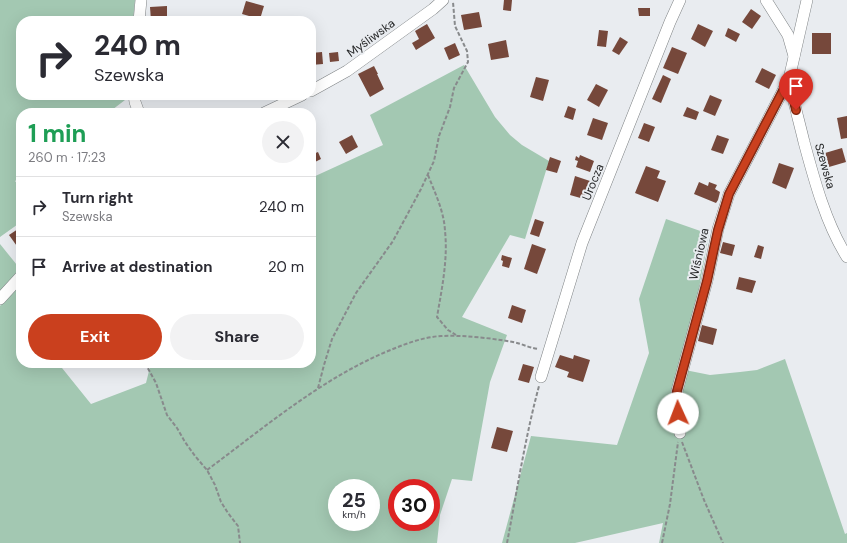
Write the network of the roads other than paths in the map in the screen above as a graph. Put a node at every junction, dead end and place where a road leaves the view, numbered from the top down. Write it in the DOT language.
graph roads {
  1 [pos="141,0"];
  2 [pos="443,0"];
  3 [pos="680,0"];
  4 [pos="766,0"];
  5 [pos="807,0"];
  6 [pos="139,16"];
  7 [pos="794,58"];
  8 [pos="789,79"];
  9 [pos="316,88"];
  10 [pos="291,100"];
  11 [pos="275,108"];
  12 [pos="847,257"];
  13 [pos="16,281"];
  14 [pos="0,299"];
  15 [pos="541,377"];
  16 [pos="680,433"];
  1 -- 6 [label="street"];
  2 -- 9 [label="street, Myśliwska"];
  3 -- 15 [label="street, Urocza"];
  4 -- 7 [label="street"];
  5 -- 7 [label="street, Wiśniowa"];
  7 -- 8 [label="street, Wiśniowa"];
  8 -- 12 [label="street, Szewska"];
  8 -- 16 [label="street, Wiśniowa"];
  10 -- 11 [label="street"];
  13 -- 14 [label="street"];
}
